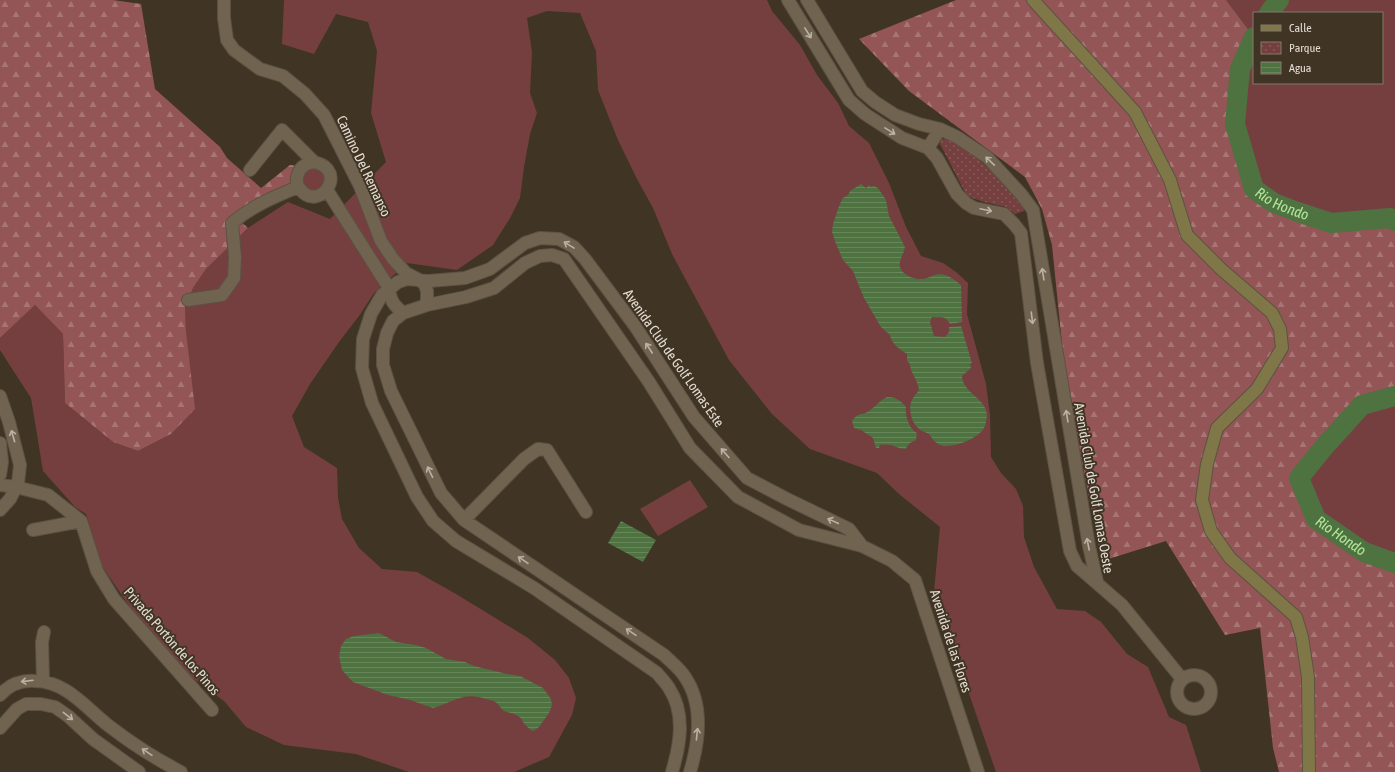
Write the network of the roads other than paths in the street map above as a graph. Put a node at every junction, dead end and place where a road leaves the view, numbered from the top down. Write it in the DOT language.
graph roads {
  1 [pos="224,0"];
  2 [pos="788,0"];
  3 [pos="807,0"];
  4 [pos="1032,0"];
  5 [pos="940,129"];
  6 [pos="928,148"];
  7 [pos="314,162"];
  8 [pos="250,170"];
  9 [pos="298,187"];
  10 [pos="327,190"];
  11 [pos="1033,210"];
  12 [pos="1014,224"];
  13 [pos="421,281"];
  14 [pos="389,288"];
  15 [pos="188,300"];
  16 [pos="427,305"];
  17 [pos="403,313"];
  18 [pos="0,396"];
  19 [pos="0,443"];
  20 [pos="2,462"];
  21 [pos="20,464"];
  22 [pos="0,475"];
  23 [pos="0,485"];
  24 [pos="16,487"];
  25 [pos="0,510"];
  26 [pos="586,512"];
  27 [pos="464,520"];
  28 [pos="81,521"];
  29 [pos="33,530"];
  30 [pos="862,546"];
  31 [pos="1097,582"];
  32 [pos="44,632"];
  33 [pos="1182,679"];
  34 [pos="43,681"];
  35 [pos="0,695"];
  36 [pos="212,710"];
  37 [pos="0,728"];
  38 [pos="140,772"];
  39 [pos="181,772"];
  40 [pos="672,772"];
  41 [pos="690,772"];
  42 [pos="978,772"];
  43 [pos="1309,772"];
  1 -- 13 [label="street, Camino Del Remanso"];
  2 -- 6 [label="street, one-way"];
  3 -- 5 [label="street, Avenida Club de Golf Lomas Oeste"];
  4 -- 43 [label="main road"];
  5 -- 6 [label="street"];
  11 -- 5 [label="street, Avenida Club de Golf Lomas Oeste, one-way"];
  6 -- 12 [label="street, one-way"];
  7 -- 8 [label="street"];
  7 -- 9 [label="street"];
  7 -- 10 [label="street"];
  9 -- 10 [label="street"];
  9 -- 15 [label="street"];
  10 -- 14 [label="street"];
  11 -- 12 [label="street"];
  31 -- 11 [label="street, Avenida Club de Golf Lomas Oeste, one-way"];
  12 -- 31 [label="street, Avenida Club de Golf Lomas Oeste, one-way"];
  13 -- 14 [label="street, Avenida Club de Golf Lomas Este"];
  13 -- 16 [label="street"];
  30 -- 13 [label="street, Avenida Club de Golf Lomas Este, one-way"];
  14 -- 17 [label="street"];
  14 -- 40 [label="street, Avenida Club de Golf Lomas Este"];
  16 -- 17 [label="street"];
  16 -- 30 [label="street"];
  27 -- 17 [label="street, one-way"];
  21 -- 18 [label="street, one-way"];
  19 -- 20 [label="street"];
  20 -- 21 [label="street"];
  20 -- 22 [label="street"];
  21 -- 24 [label="street"];
  23 -- 24 [label="street"];
  24 -- 25 [label="street"];
  24 -- 28 [label="street"];
  26 -- 27 [label="street"];
  41 -- 27 [label="street, one-way"];
  28 -- 29 [label="street"];
  28 -- 36 [label="street, Privada Portón de los Pinos"];
  30 -- 42 [label="street, Avenida de las Flores"];
  31 -- 33 [label="street"];
  32 -- 34 [label="street"];
  34 -- 35 [label="street, one-way"];
  39 -- 34 [label="street, one-way"];
  37 -- 38 [label="street, one-way"];
}
